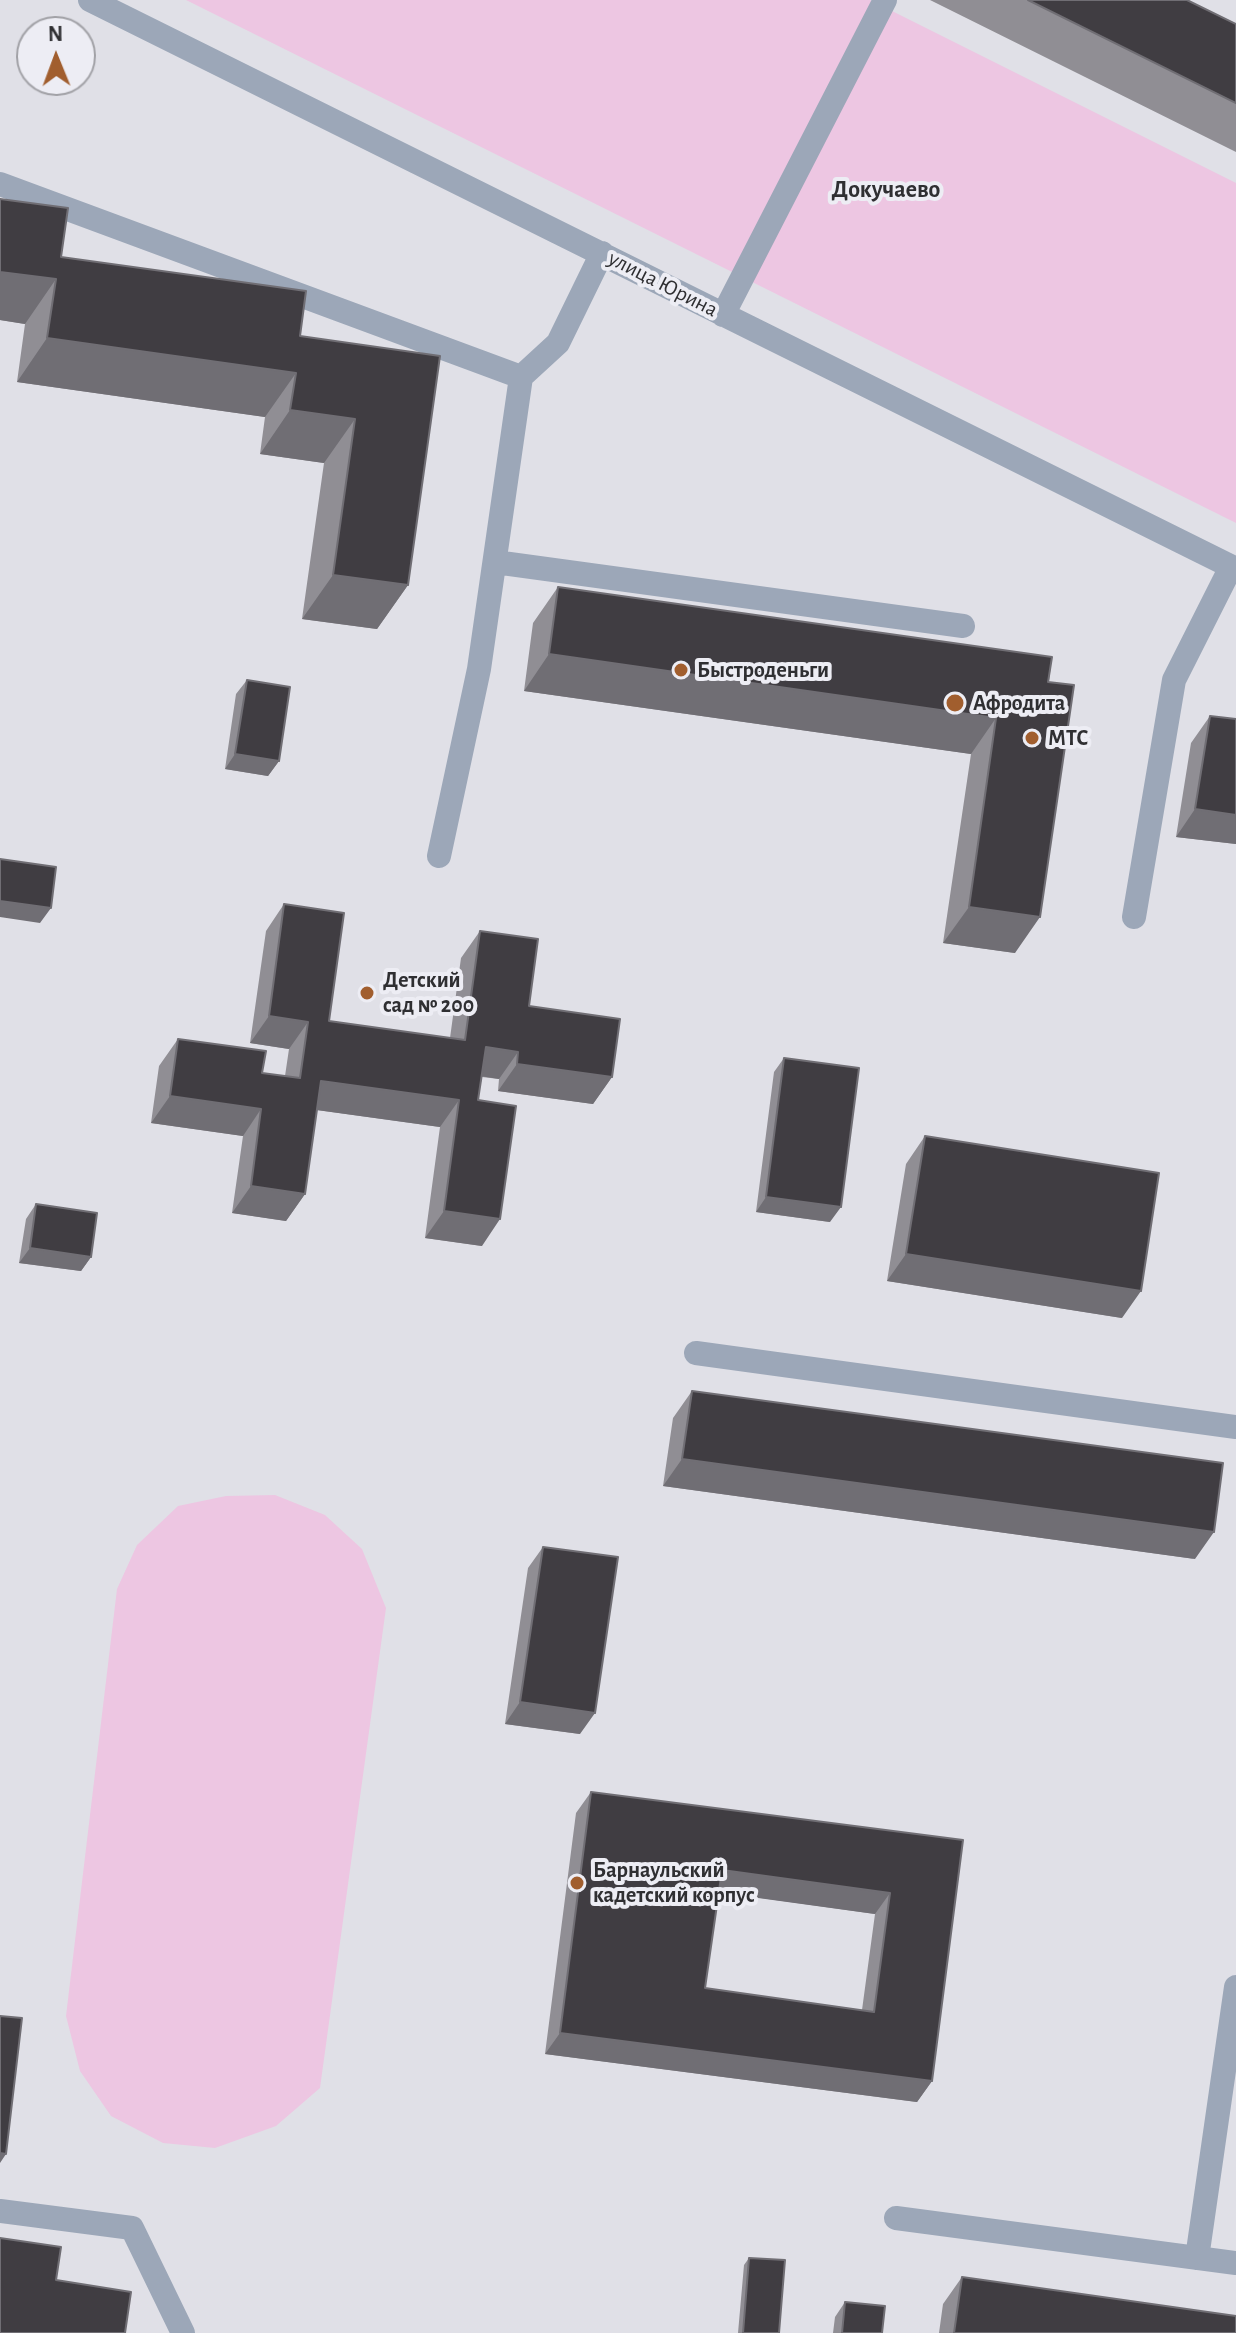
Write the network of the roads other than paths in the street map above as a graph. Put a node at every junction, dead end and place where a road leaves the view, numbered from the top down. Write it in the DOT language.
graph roads {
  1 [pos="90,0"];
  2 [pos="885,0"];
  3 [pos="0,184"];
  4 [pos="602,253"];
  5 [pos="723,315"];
  6 [pos="521,377"];
  7 [pos="495,562"];
  8 [pos="1233,568"];
  9 [pos="963,626"];
  10 [pos="439,856"];
  11 [pos="1134,917"];
  12 [pos="696,1353"];
  13 [pos="1236,1427"];
  14 [pos="1236,1987"];
  15 [pos="0,2211"];
  16 [pos="896,2218"];
  17 [pos="1197,2258"];
  18 [pos="1236,2263"];
  19 [pos="183,2333"];
  1 -- 4 [label="street, улица Юрина"];
  2 -- 5 [label="street"];
  3 -- 6 [label="street"];
  4 -- 5 [label="street, улица Юрина"];
  4 -- 6 [label="street"];
  5 -- 8 [label="street, улица Юрина"];
  6 -- 7 [label="street"];
  7 -- 9 [label="street"];
  7 -- 10 [label="street"];
  8 -- 11 [label="street"];
  12 -- 13 [label="street"];
  14 -- 17 [label="street"];
  15 -- 19 [label="street"];
  16 -- 17 [label="street"];
  17 -- 18 [label="street"];
}
